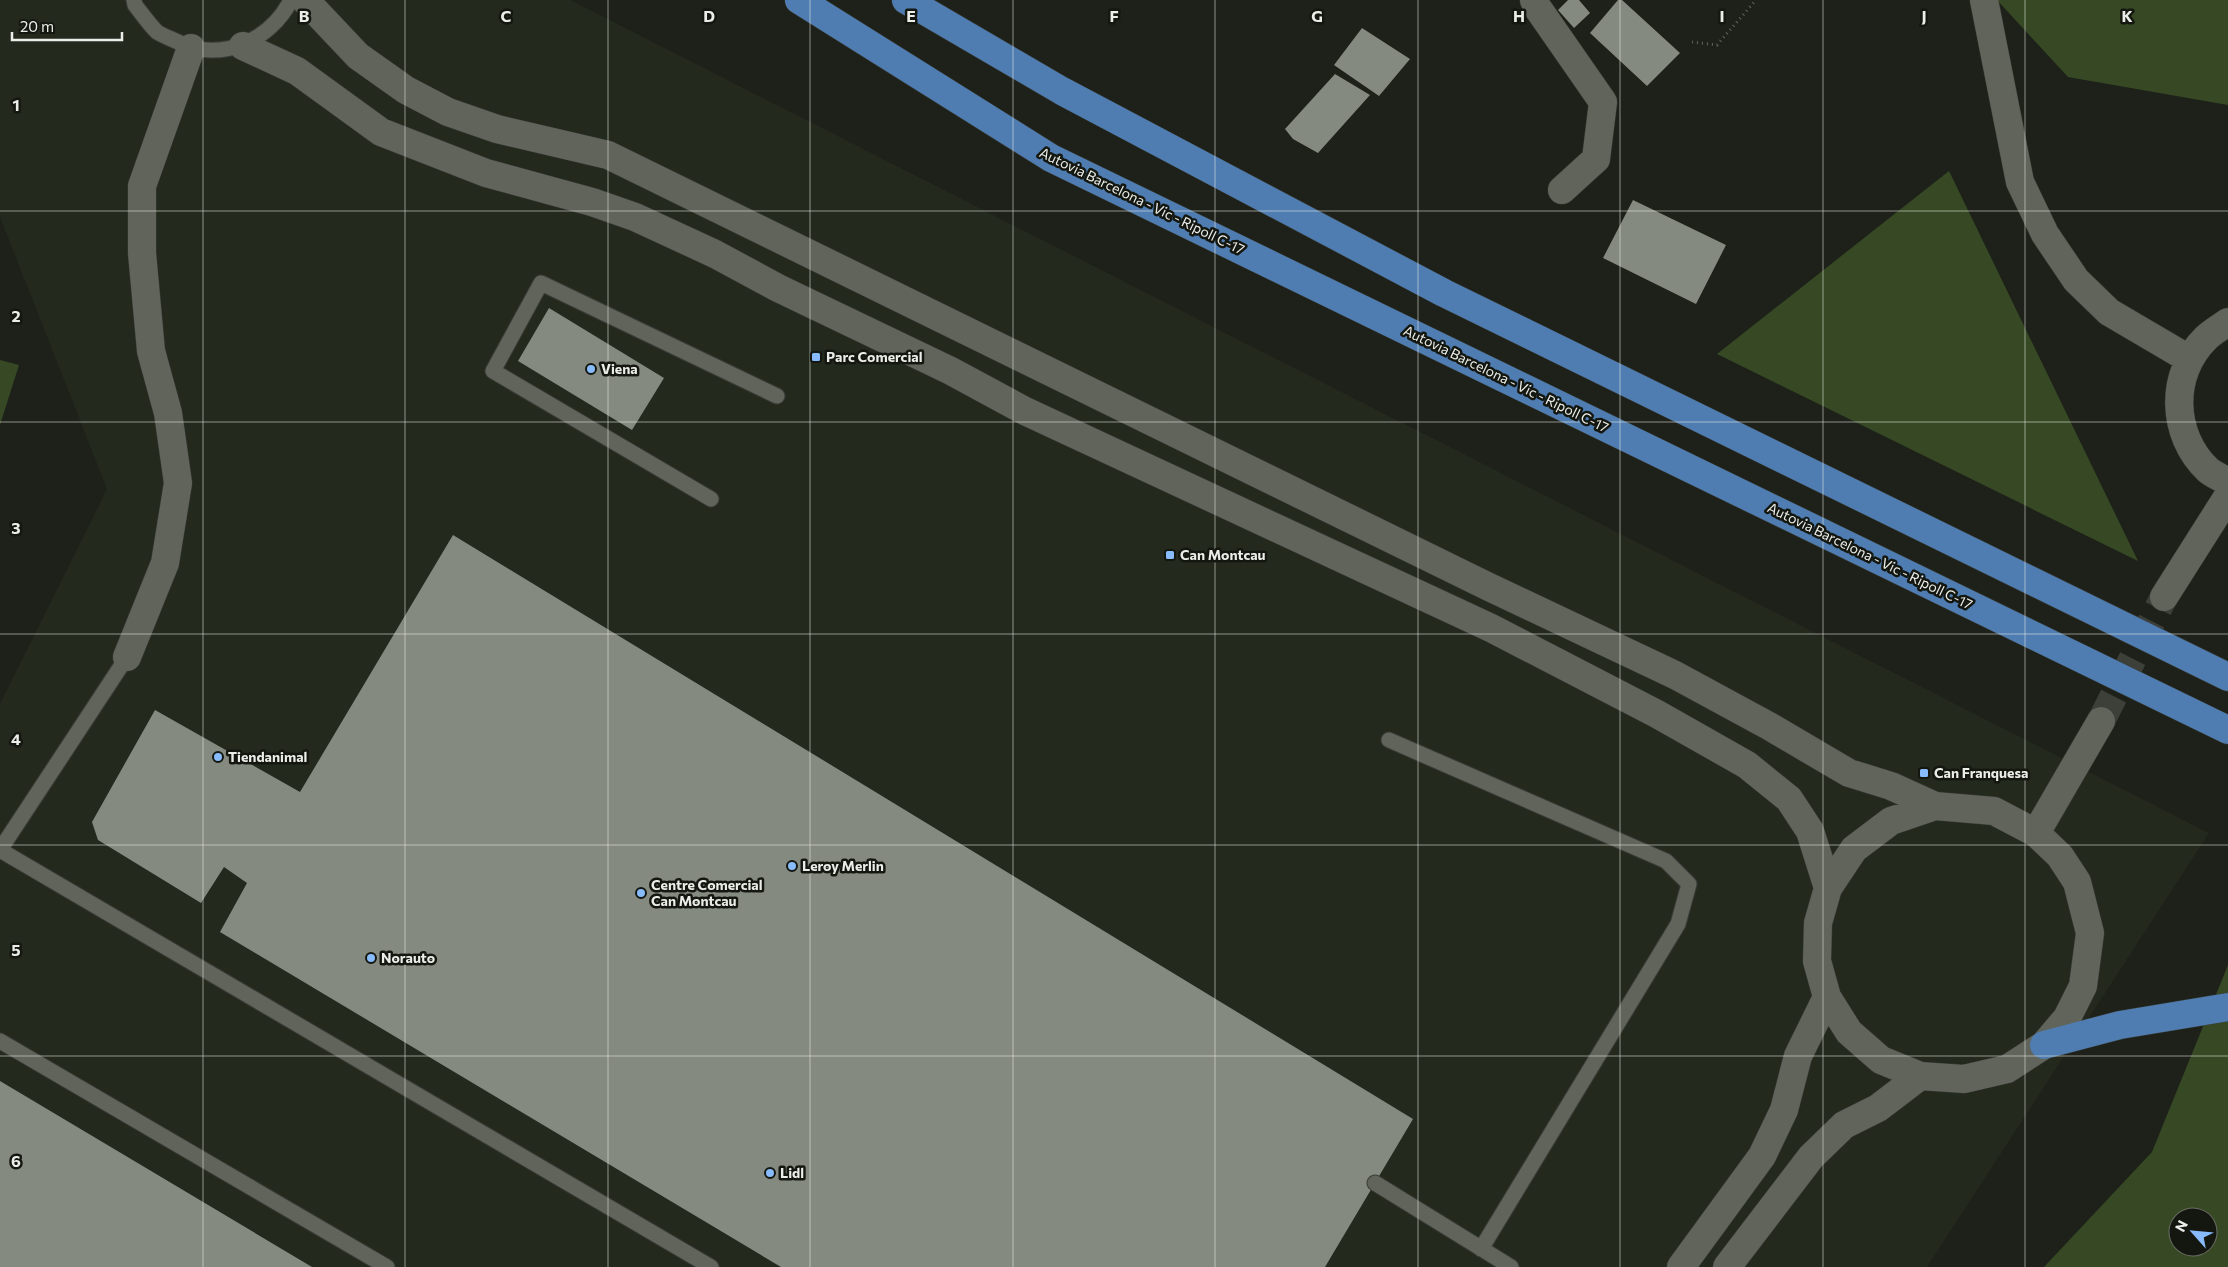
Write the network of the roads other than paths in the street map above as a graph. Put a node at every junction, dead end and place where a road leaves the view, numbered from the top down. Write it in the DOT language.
graph roads {
  1 [pos="134,0"];
  2 [pos="292,0"];
  3 [pos="306,0"];
  4 [pos="799,0"];
  5 [pos="906,0"];
  6 [pos="1534,0"];
  7 [pos="1984,0"];
  8 [pos="243,46"];
  9 [pos="191,48"];
  10 [pos="1562,190"];
  11 [pos="2228,322"];
  12 [pos="2189,359"];
  13 [pos="777,396"];
  14 [pos="2228,482"];
  15 [pos="2228,496"];
  16 [pos="712,499"];
  17 [pos="2164,596"];
  18 [pos="126,656"];
  19 [pos="2228,677"];
  20 [pos="2101,720"];
  21 [pos="2228,730"];
  22 [pos="1389,740"];
  23 [pos="1935,806"];
  24 [pos="2036,833"];
  25 [pos="1828,888"];
  26 [pos="1827,997"];
  27 [pos="2228,1007"];
  28 [pos="0,1040"];
  29 [pos="2044,1045"];
  30 [pos="1920,1076"];
  31 [pos="1375,1183"];
  32 [pos="1481,1248"];
  33 [pos="388,1267"];
  34 [pos="711,1267"];
  35 [pos="1511,1267"];
  36 [pos="1681,1267"];
  37 [pos="1727,1267"];
  1 -- 9 [label="lane"];
  2 -- 8 [label="lane"];
  3 -- 23 [label="street"];
  4 -- 21 [label="highway, Autovia Barcelona - Vic - Ripoll C-17"];
  5 -- 19 [label="highway"];
  6 -- 10 [label="street"];
  7 -- 12 [label="street"];
  8 -- 9 [label="lane"];
  8 -- 25 [label="street"];
  9 -- 18 [label="street"];
  11 -- 12 [label="street"];
  12 -- 14 [label="street"];
  13 -- 16 [label="lane"];
  15 -- 17 [label="street"];
  18 -- 34 [label="lane"];
  20 -- 24 [label="street"];
  22 -- 32 [label="lane"];
  23 -- 24 [label="street"];
  23 -- 25 [label="street"];
  24 -- 29 [label="street"];
  25 -- 26 [label="street"];
  26 -- 30 [label="street"];
  26 -- 36 [label="street"];
  27 -- 29 [label="highway"];
  28 -- 33 [label="lane"];
  29 -- 30 [label="street"];
  30 -- 37 [label="street"];
  31 -- 32 [label="lane"];
  32 -- 35 [label="lane"];
}
